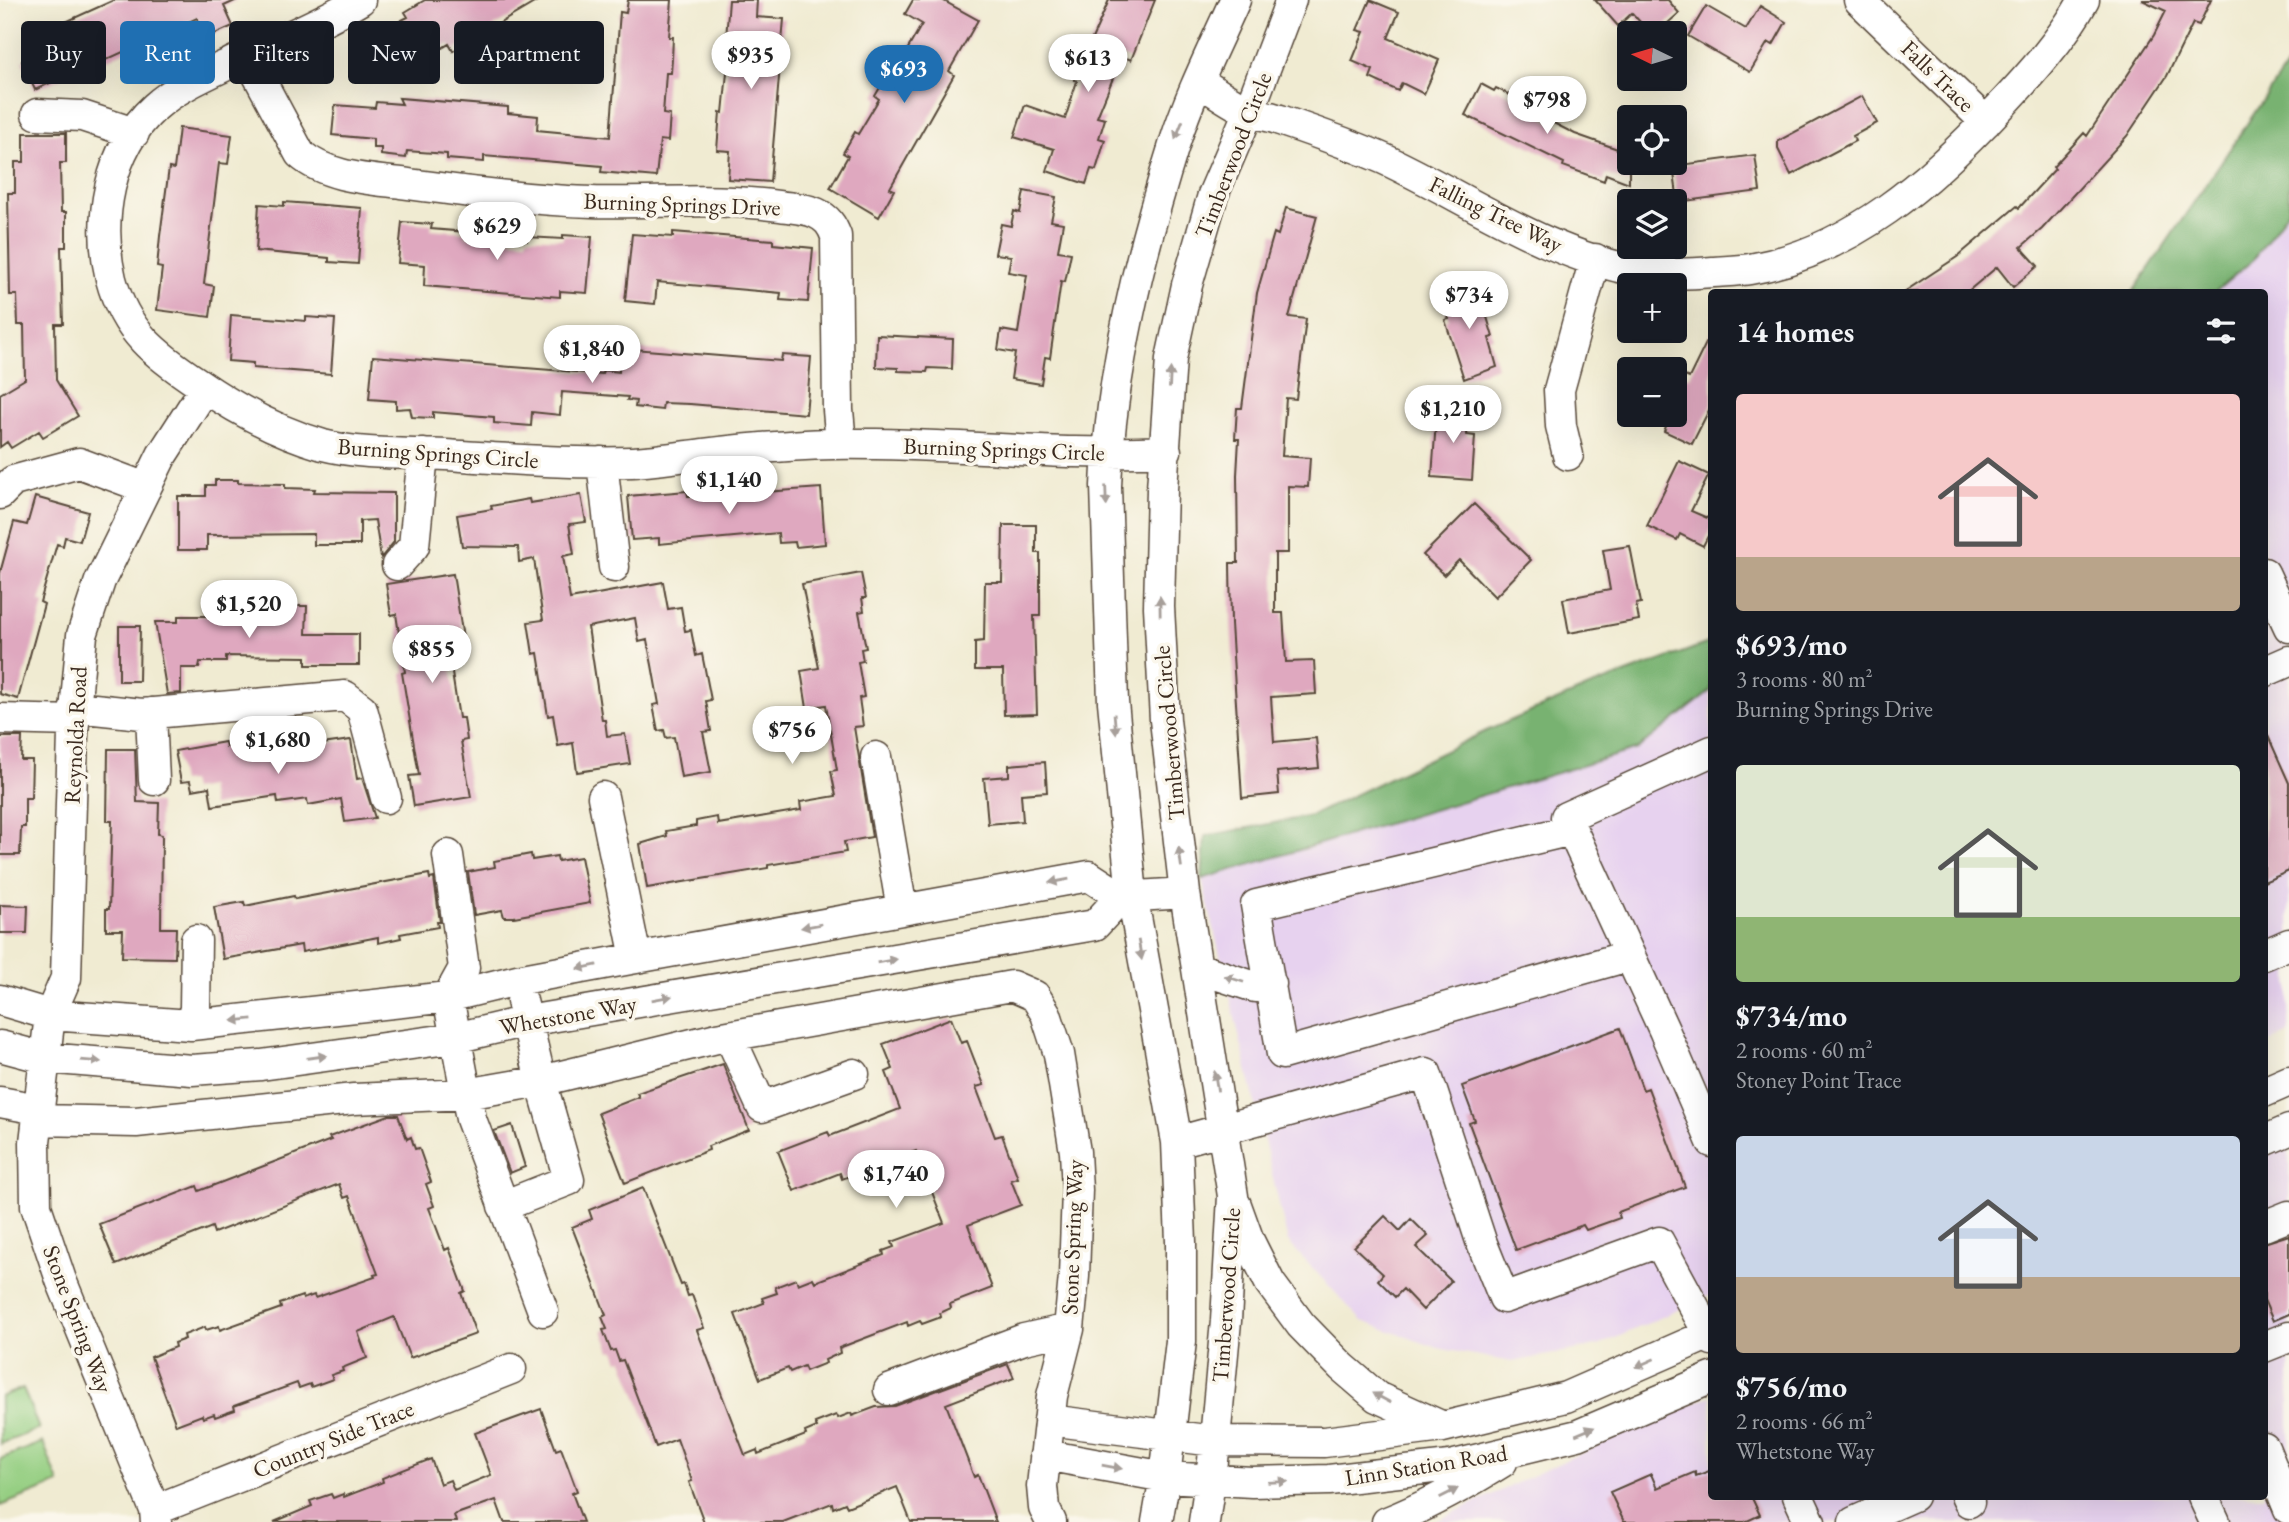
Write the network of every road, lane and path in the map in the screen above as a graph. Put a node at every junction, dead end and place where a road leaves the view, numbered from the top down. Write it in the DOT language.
graph roads {
  1 [pos="360,0"];
  2 [pos="1235,0"];
  3 [pos="1292,0"];
  4 [pos="1859,0"];
  5 [pos="2084,0"];
  6 [pos="324,21"];
  7 [pos="229,63"];
  8 [pos="1199,81"];
  9 [pos="263,84"];
  10 [pos="1249,111"];
  11 [pos="37,114"];
  12 [pos="1986,122"];
  13 [pos="134,133"];
  14 [pos="1595,260"];
  15 [pos="205,388"];
  16 [pos="841,444"];
  17 [pos="1166,451"];
  18 [pos="423,454"];
  19 [pos="1107,454"];
  20 [pos="1568,455"];
  21 [pos="602,462"];
  22 [pos="146,488"];
  23 [pos="0,494"];
  24 [pos="397,565"];
  25 [pos="614,567"];
  26 [pos="2268,582"];
  27 [pos="2289,627"];
  28 [pos="2289,661"];
  29 [pos="2268,670"];
  30 [pos="151,713"];
  31 [pos="74,714"];
  32 [pos="0,719"];
  33 [pos="1708,753"];
  34 [pos="876,757"];
  35 [pos="154,780"];
  36 [pos="604,797"];
  37 [pos="386,798"];
  38 [pos="1572,830"];
  39 [pos="448,855"];
  40 [pos="1185,893"];
  41 [pos="1126,896"];
  42 [pos="902,910"];
  43 [pos="196,940"];
  44 [pos="2289,944"];
  45 [pos="2268,953"];
  46 [pos="1628,956"];
  47 [pos="636,958"];
  48 [pos="1197,968"];
  49 [pos="517,980"];
  50 [pos="1270,984"];
  51 [pos="448,997"];
  52 [pos="0,1000"];
  53 [pos="50,1015"];
  54 [pos="527,1021"];
  55 [pos="191,1025"];
  56 [pos="730,1037"];
  57 [pos="455,1038"];
  58 [pos="0,1045"];
  59 [pos="45,1058"];
  60 [pos="854,1074"];
  61 [pos="2289,1081"];
  62 [pos="541,1082"];
  63 [pos="2268,1090"];
  64 [pos="466,1094"];
  65 [pos="0,1102"];
  66 [pos="38,1115"];
  67 [pos="1224,1130"];
  68 [pos="2289,1130"];
  69 [pos="1708,1133"];
  70 [pos="2268,1138"];
  71 [pos="1177,1142"];
  72 [pos="1233,1196"];
  73 [pos="503,1206"];
  74 [pos="2289,1216"];
  75 [pos="2268,1224"];
  76 [pos="543,1311"];
  77 [pos="1069,1329"];
  78 [pos="1708,1332"];
  79 [pos="1708,1337"];
  80 [pos="2289,1337"];
  81 [pos="2268,1345"];
  82 [pos="511,1369"];
  83 [pos="1708,1380"];
  84 [pos="889,1390"];
  85 [pos="1049,1420"];
  86 [pos="1443,1427"];
  87 [pos="1170,1434"];
  88 [pos="1214,1441"];
  89 [pos="1520,1450"];
  90 [pos="1045,1455"];
  91 [pos="2268,1458"];
  92 [pos="1165,1477"];
  93 [pos="1210,1481"];
  94 [pos="1800,1500"];
  95 [pos="1904,1500"];
  96 [pos="2205,1500"];
  97 [pos="1884,1509"];
  98 [pos="2289,1509"];
  99 [pos="155,1516"];
  100 [pos="1051,1522"];
  101 [pos="1157,1522"];
  102 [pos="1204,1522"];
  103 [pos="1387,1522"];
  104 [pos="1810,1522"];
  105 [pos="1853,1522"];
  106 [pos="2215,1522"];
  1 -- 6 [label="street, Burning Springs Circle"];
  2 -- 8 [label="street, Timberwood Circle"];
  3 -- 10 [label="street, Timberwood Circle"];
  4 -- 12 [label="street, Falls Trace"];
  5 -- 12 [label="street, Falling Tree Way"];
  7 -- 13 [label="street, Burning Springs Circle"];
  8 -- 10 [label="street, Falling Tree Way"];
  8 -- 19 [label="street, Timberwood Circle, one-way"];
  9 -- 16 [label="street, Burning Springs Drive"];
  10 -- 14 [label="street, Falling Tree Way"];
  17 -- 10 [label="street, Timberwood Circle, one-way"];
  11 -- 13 [label="street"];
  12 -- 14 [label="street, Falling Tree Way"];
  13 -- 15 [label="street, Burning Springs Circle"];
  14 -- 20 [label="street"];
  15 -- 18 [label="street, Burning Springs Circle"];
  15 -- 22 [label="street, Reynolda Road"];
  16 -- 19 [label="street, Burning Springs Circle"];
  16 -- 21 [label="street, Burning Springs Circle"];
  17 -- 19 [label="street, Burning Springs Circle"];
  40 -- 17 [label="street, Timberwood Circle, one-way"];
  18 -- 21 [label="street, Burning Springs Circle"];
  18 -- 24 [label="street"];
  19 -- 41 [label="street, Timberwood Circle, one-way"];
  21 -- 25 [label="street"];
  22 -- 23 [label="street"];
  22 -- 31 [label="street, Reynolda Road"];
  26 -- 27 [label="street"];
  28 -- 29 [label="street"];
  30 -- 31 [label="street"];
  30 -- 35 [label="street"];
  30 -- 37 [label="street"];
  31 -- 32 [label="street"];
  31 -- 53 [label="street, Reynolda Road"];
  33 -- 38 [label="street"];
  34 -- 42 [label="street"];
  36 -- 47 [label="street"];
  38 -- 46 [label="street"];
  38 -- 50 [label="street"];
  39 -- 51 [label="street"];
  40 -- 41 [label="street"];
  40 -- 48 [label="street, Timberwood Circle"];
  41 -- 42 [label="street, Whetstone Way, one-way"];
  54 -- 41 [label="street, Whetstone Way, one-way"];
  41 -- 71 [label="street, Timberwood Circle, one-way"];
  42 -- 47 [label="street, Whetstone Way, one-way"];
  43 -- 55 [label="street"];
  44 -- 45 [label="street"];
  46 -- 50 [label="street"];
  46 -- 69 [label="street"];
  47 -- 49 [label="street, Whetstone Way, one-way"];
  50 -- 48 [label="street, one-way"];
  67 -- 48 [label="street, Timberwood Circle, one-way"];
  49 -- 51 [label="street, Whetstone Way"];
  49 -- 54 [label="street"];
  51 -- 55 [label="street, Whetstone Way, one-way"];
  51 -- 57 [label="street"];
  52 -- 53 [label="street, Whetstone Way"];
  53 -- 55 [label="street, Whetstone Way"];
  53 -- 59 [label="street, Reynolda Road"];
  54 -- 57 [label="street, Whetstone Way"];
  54 -- 62 [label="street"];
  56 -- 60 [label="street"];
  56 -- 62 [label="street, Stone Spring Way"];
  56 -- 77 [label="street, Stone Spring Way"];
  59 -- 57 [label="street, Whetstone Way, one-way"];
  57 -- 64 [label="street"];
  58 -- 59 [label="street, Whetstone Way"];
  59 -- 66 [label="street, Reynolda Road"];
  61 -- 63 [label="street"];
  62 -- 64 [label="street, Stone Spring Way"];
  62 -- 73 [label="street"];
  64 -- 66 [label="street, Stone Spring Way"];
  64 -- 73 [label="street"];
  65 -- 66 [label="street, Stone Spring Way"];
  66 -- 99 [label="street, Stone Spring Way"];
  67 -- 71 [label="street"];
  67 -- 72 [label="street, Timberwood Circle"];
  67 -- 78 [label="street"];
  68 -- 70 [label="street"];
  71 -- 87 [label="street, Timberwood Circle"];
  86 -- 72 [label="street, one-way"];
  72 -- 88 [label="street, Timberwood Circle"];
  73 -- 76 [label="street"];
  74 -- 75 [label="street"];
  77 -- 84 [label="street"];
  77 -- 85 [label="street, Stone Spring Way"];
  79 -- 86 [label="street, Linn Station Road, one-way"];
  80 -- 81 [label="street"];
  82 -- 99 [label="street, Country Side Trace"];
  89 -- 83 [label="street, Linn Station Road, one-way"];
  85 -- 87 [label="street"];
  85 -- 90 [label="street, Stone Spring Way"];
  86 -- 88 [label="street, Linn Station Road"];
  87 -- 88 [label="street"];
  87 -- 92 [label="street, Timberwood Circle"];
  88 -- 93 [label="street, Timberwood Circle"];
  93 -- 89 [label="street, Linn Station Road, one-way"];
  103 -- 89 [label="street, one-way"];
  90 -- 92 [label="street, one-way"];
  90 -- 100 [label="street, Stone Spring Way"];
  91 -- 98 [label="street"];
  92 -- 93 [label="street"];
  92 -- 101 [label="street, Timberwood Circle"];
  93 -- 102 [label="street"];
  94 -- 104 [label="street"];
  95 -- 97 [label="street"];
  96 -- 106 [label="street"];
  97 -- 105 [label="street"];
}
